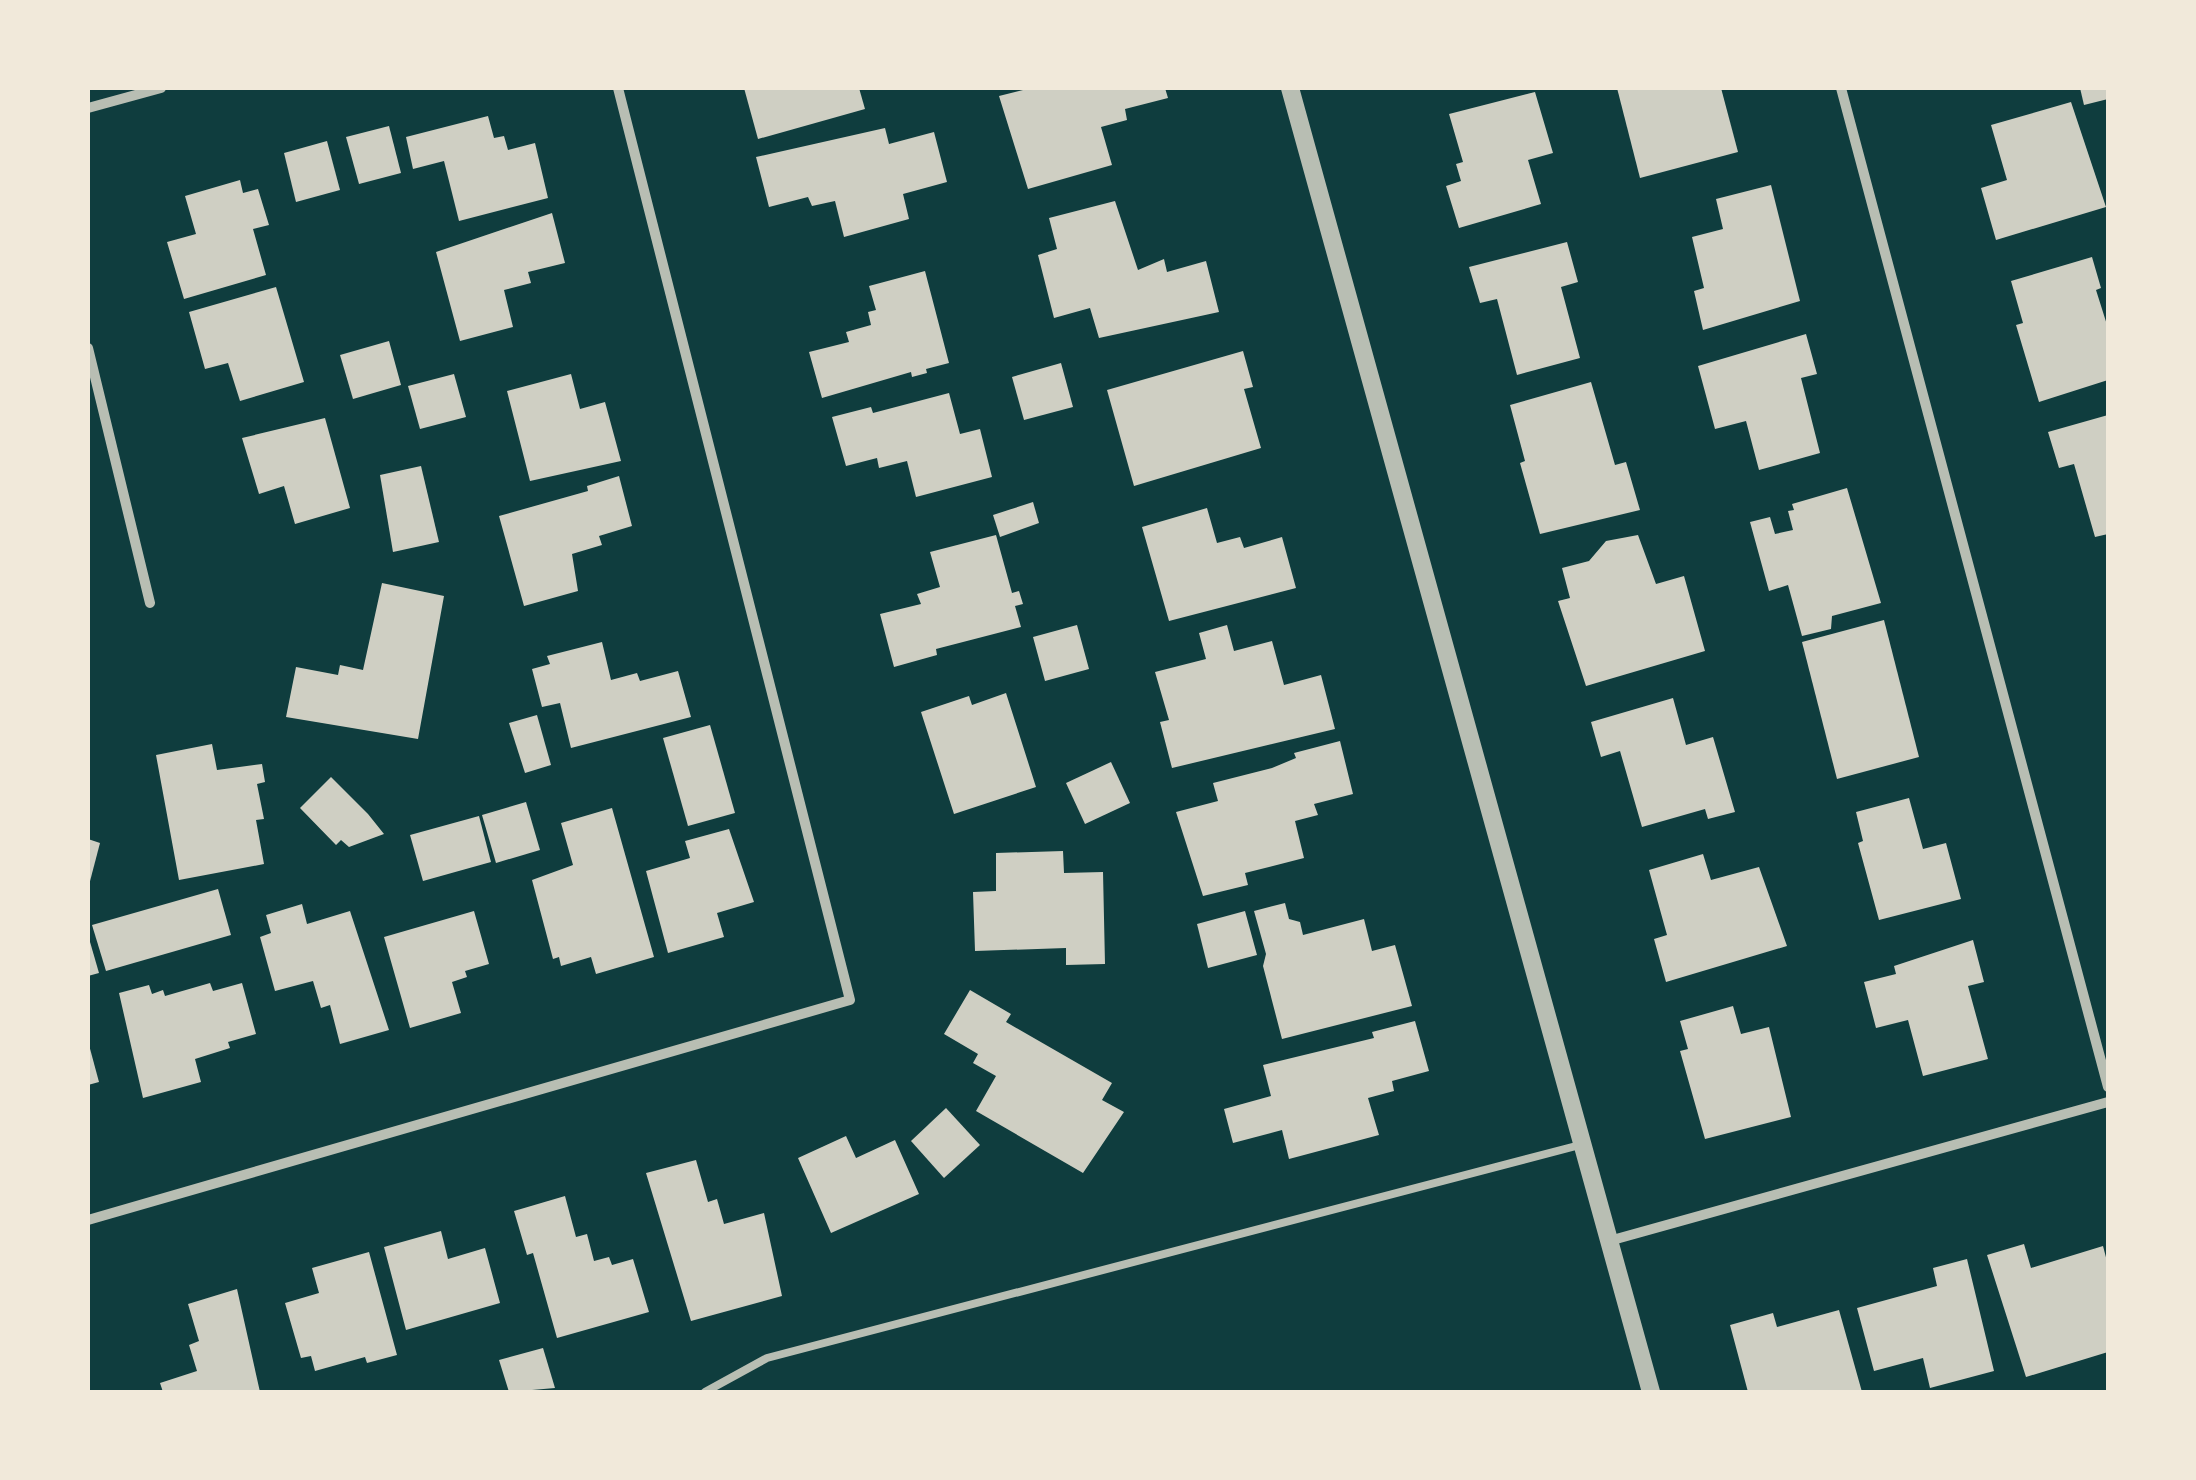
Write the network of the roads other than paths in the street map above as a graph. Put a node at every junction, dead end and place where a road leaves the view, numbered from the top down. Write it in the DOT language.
graph roads {
  1 [pos="161,88"];
  2 [pos="618,88"];
  3 [pos="1290,88"];
  4 [pos="1841,88"];
  5 [pos="88,108"];
  6 [pos="88,348"];
  7 [pos="150,602"];
  8 [pos="2108,1087"];
  9 [pos="2108,1102"];
  10 [pos="1584,1144"];
  11 [pos="88,1220"];
  12 [pos="1609,1242"];
  13 [pos="706,1392"];
  14 [pos="1651,1392"];
  1 -- 5 [label="street"];
  2 -- 11 [label="street"];
  3 -- 10 [label="street"];
  4 -- 8 [label="street"];
  6 -- 7 [label="street"];
  9 -- 12 [label="street"];
  10 -- 12 [label="street"];
  10 -- 13 [label="lane"];
  12 -- 14 [label="street"];
}
